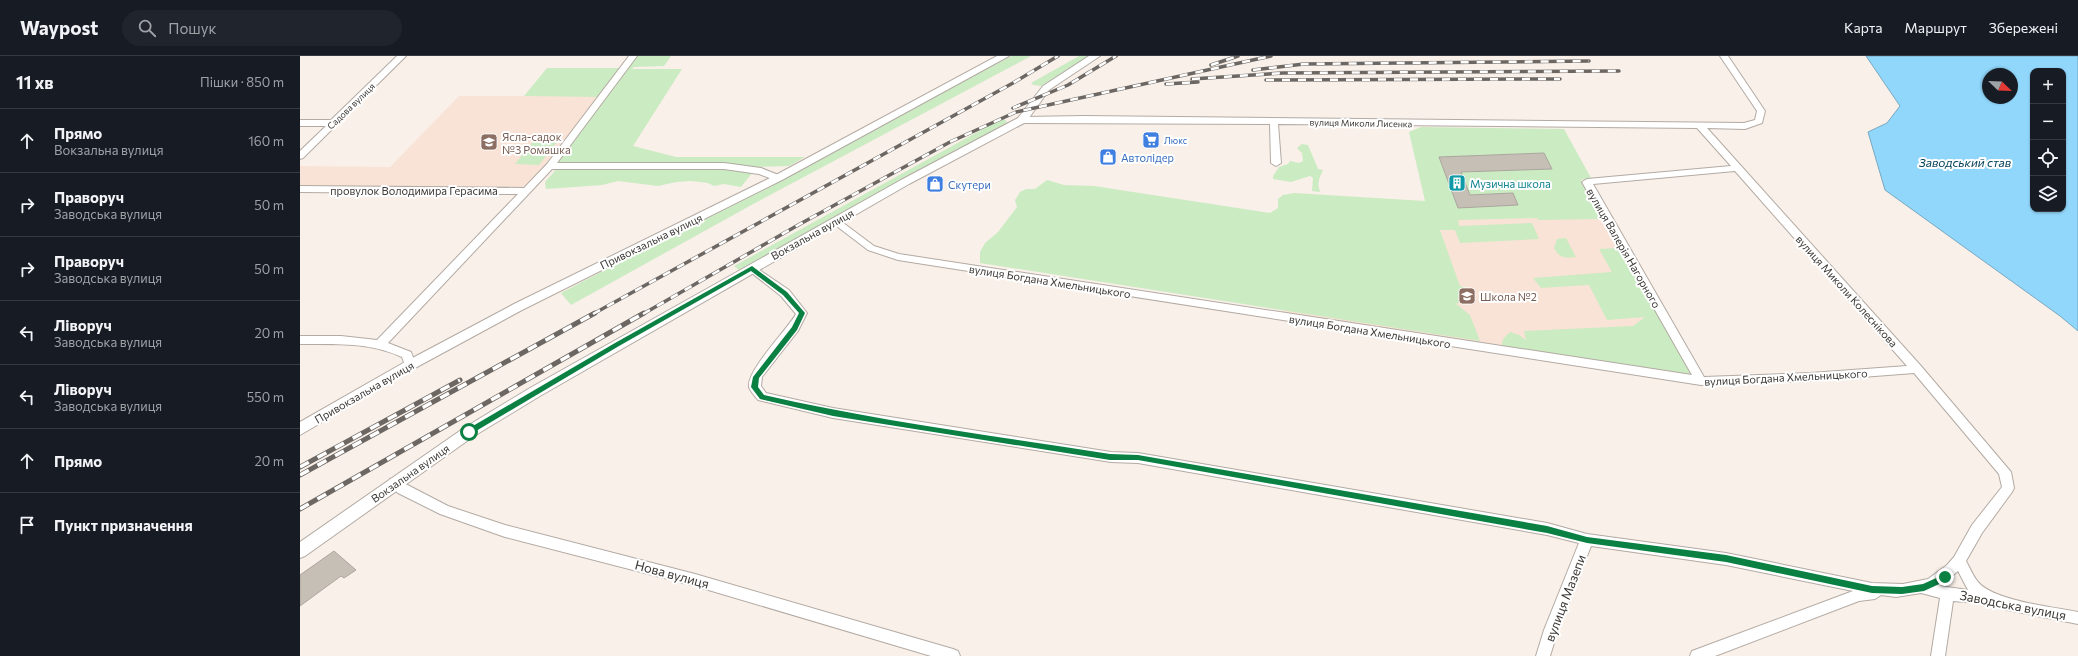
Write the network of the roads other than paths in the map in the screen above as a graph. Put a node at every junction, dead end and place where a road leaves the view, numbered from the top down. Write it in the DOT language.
graph roads {
  1 [pos="402,56"];
  2 [pos="633,56"];
  3 [pos="1004,56"];
  4 [pos="1095,56"];
  5 [pos="1724,56"];
  6 [pos="1022,120"];
  7 [pos="1274,122"];
  8 [pos="300,123"];
  9 [pos="335,123"];
  10 [pos="1701,126"];
  11 [pos="300,156"];
  12 [pos="1276,162"];
  13 [pos="550,166"];
  14 [pos="1737,168"];
  15 [pos="778,178"];
  16 [pos="300,189"];
  17 [pos="528,191"];
  18 [pos="835,222"];
  19 [pos="752,268"];
  20 [pos="300,340"];
  21 [pos="381,343"];
  22 [pos="410,365"];
  23 [pos="1917,369"];
  24 [pos="1701,381"];
  25 [pos="300,429"];
  26 [pos="394,484"];
  27 [pos="1587,540"];
  28 [pos="300,551"];
  29 [pos="1961,566"];
  30 [pos="1924,588"];
  31 [pos="1902,590"];
  32 [pos="1948,594"];
  33 [pos="1989,598"];
  34 [pos="2078,618"];
  35 [pos="953,656"];
  36 [pos="1543,656"];
  37 [pos="1697,656"];
  38 [pos="1938,656"];
  1 -- 9 [label="street, Садова вулиця"];
  2 -- 13 [label="street"];
  3 -- 15 [label="street, Привокзальна вулиця"];
  4 -- 6 [label="street, Вокзальна вулиця"];
  5 -- 10 [label="street"];
  6 -- 7 [label="street, вулиця Миколи Лисенка"];
  6 -- 18 [label="street, Вокзальна вулиця"];
  7 -- 10 [label="street, вулиця Миколи Лисенка"];
  7 -- 12 [label="street"];
  8 -- 9 [label="street"];
  9 -- 11 [label="street, Садова вулиця"];
  10 -- 14 [label="street, вулиця Миколи Колеснікова"];
  13 -- 15 [label="street"];
  13 -- 17 [label="street"];
  14 -- 23 [label="street, вулиця Миколи Колеснікова"];
  14 -- 24 [label="street, вулиця Валерія Нагорного"];
  15 -- 22 [label="street, Привокзальна вулиця"];
  16 -- 17 [label="street, провулок Володимира Герасима"];
  17 -- 21 [label="street"];
  18 -- 19 [label="street, Вокзальна вулиця"];
  18 -- 24 [label="street, вулиця Богдана Хмельницького"];
  19 -- 26 [label="street, Вокзальна вулиця"];
  19 -- 27 [label="street"];
  20 -- 21 [label="street"];
  21 -- 22 [label="street"];
  22 -- 25 [label="street, Привокзальна вулиця"];
  23 -- 24 [label="street, вулиця Богдана Хмельницького"];
  23 -- 29 [label="street, вулиця Миколи Колеснікова"];
  26 -- 28 [label="street, Вокзальна вулиця"];
  26 -- 35 [label="street, Нова вулиця"];
  27 -- 31 [label="street"];
  27 -- 36 [label="street, вулиця Мазепи"];
  29 -- 30 [label="street, вулиця Миколи Колеснікова"];
  29 -- 33 [label="street"];
  30 -- 31 [label="street"];
  30 -- 32 [label="street, Заводська вулиця"];
  31 -- 37 [label="street"];
  32 -- 33 [label="street, Заводська вулиця"];
  32 -- 38 [label="street"];
  33 -- 34 [label="street, Заводська вулиця"];
}
